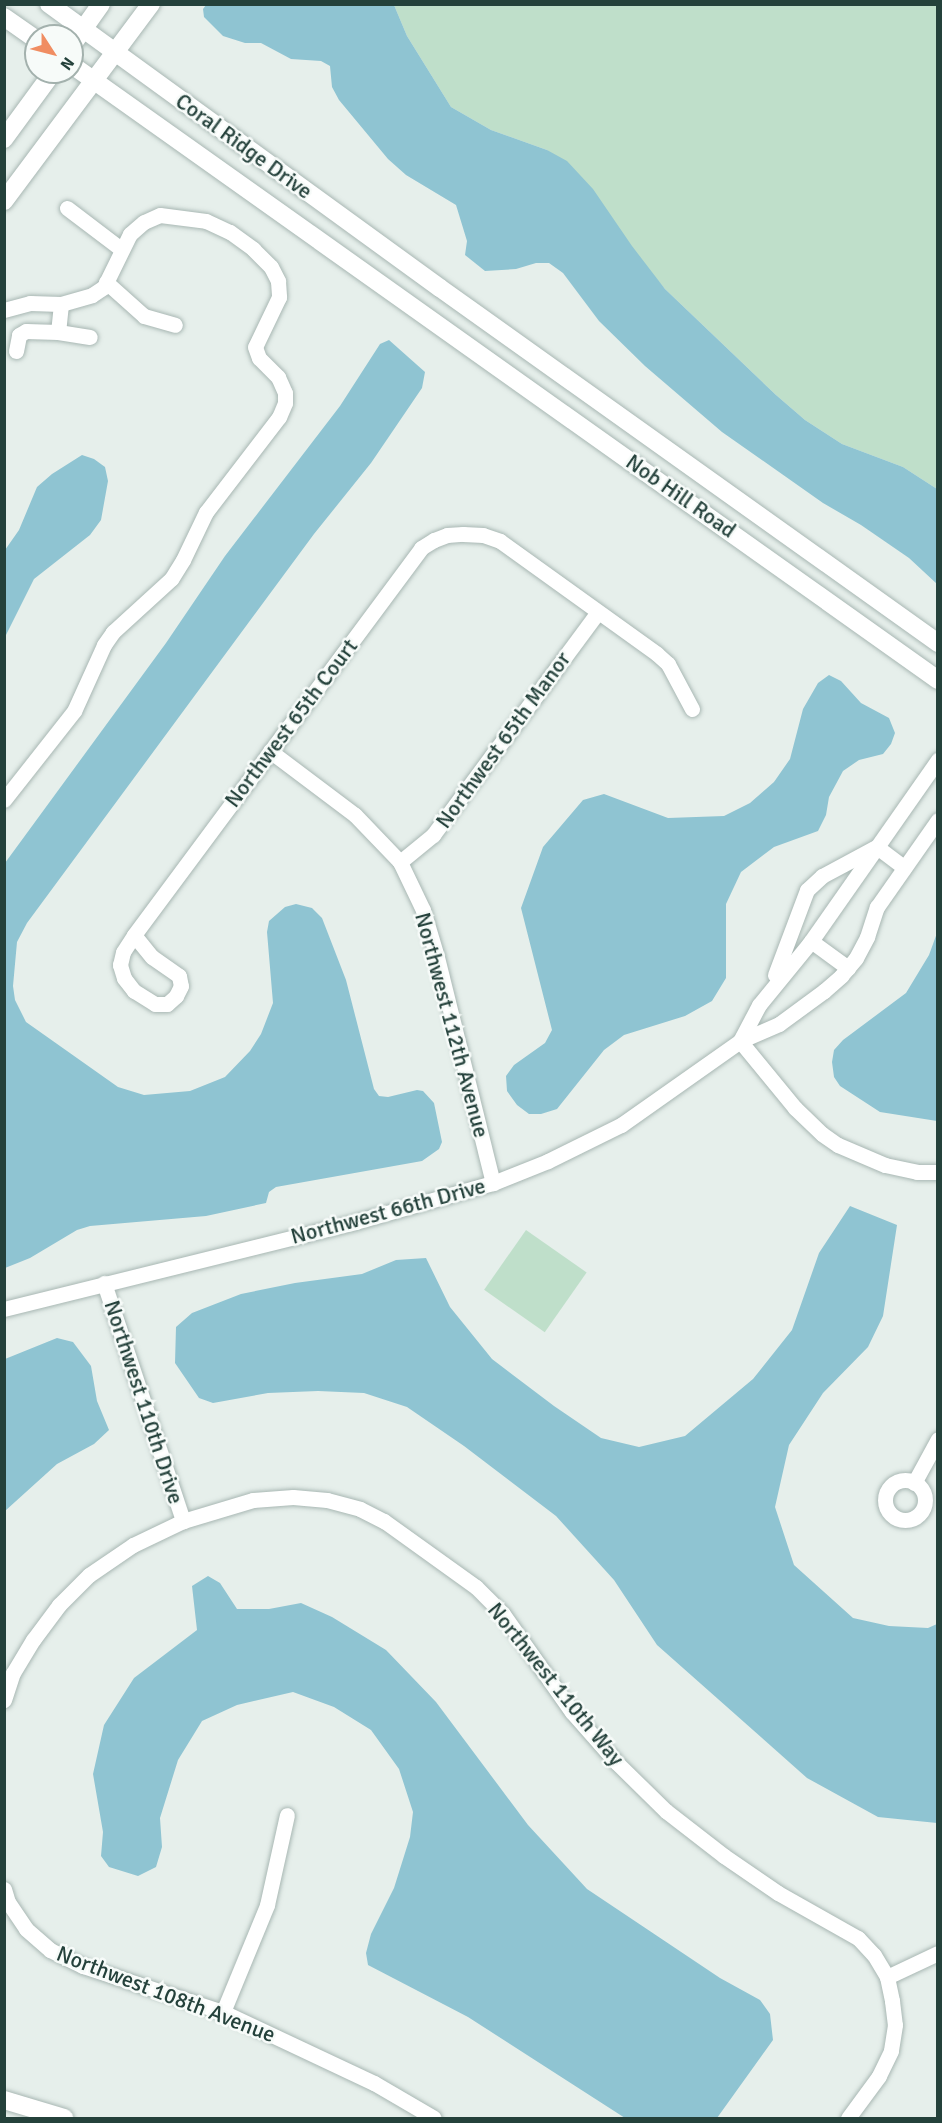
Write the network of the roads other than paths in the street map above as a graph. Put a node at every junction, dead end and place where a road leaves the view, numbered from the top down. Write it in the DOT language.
graph roads {
  1 [pos="49,4"];
  2 [pos="101,4"];
  3 [pos="151,4"];
  4 [pos="4,17"];
  5 [pos="76,24"];
  6 [pos="84,28"];
  7 [pos="84,30"];
  8 [pos="24,31"];
  9 [pos="116,52"];
  10 [pos="84,74"];
  11 [pos="94,81"];
  12 [pos="43,84"];
  13 [pos="4,139"];
  14 [pos="4,201"];
  15 [pos="67,208"];
  16 [pos="121,249"];
  17 [pos="106,282"];
  18 [pos="440,288"];
  19 [pos="62,304"];
  20 [pos="4,310"];
  21 [pos="424,313"];
  22 [pos="175,325"];
  23 [pos="58,332"];
  24 [pos="90,337"];
  25 [pos="16,351"];
  26 [pos="598,612"];
  27 [pos="938,642"];
  28 [pos="938,680"];
  29 [pos="692,709"];
  30 [pos="270,751"];
  31 [pos="938,760"];
  32 [pos="4,800"];
  33 [pos="938,820"];
  34 [pos="877,847"];
  35 [pos="400,861"];
  36 [pos="904,867"];
  37 [pos="134,935"];
  38 [pos="811,941"];
  39 [pos="848,969"];
  40 [pos="759,1005"];
  41 [pos="740,1041"];
  42 [pos="938,1172"];
  43 [pos="493,1183"];
  44 [pos="104,1283"];
  45 [pos="4,1309"];
  46 [pos="938,1439"];
  47 [pos="914,1483"];
  48 [pos="183,1521"];
  49 [pos="9,1671"];
  50 [pos="4,1701"];
  51 [pos="287,1815"];
  52 [pos="6,1898"];
  53 [pos="938,1938"];
  54 [pos="938,1953"];
  55 [pos="887,1977"];
  56 [pos="223,2012"];
  57 [pos="4,2100"];
  58 [pos="64,2118"];
  59 [pos="434,2118"];
  60 [pos="848,2118"];
  1 -- 5 [label="main road, Coral Ridge Drive"];
  2 -- 6 [label="main road"];
  3 -- 9 [label="main road"];
  4 -- 8 [label="main road"];
  7 -- 9 [label="main road, Coral Ridge Drive"];
  9 -- 11 [label="main road"];
  9 -- 18 [label="main road, Coral Ridge Drive"];
  10 -- 11 [label="main road, Coral Ridge Drive"];
  11 -- 14 [label="main road"];
  11 -- 21 [label="main road, Coral Ridge Drive"];
  12 -- 13 [label="main road"];
  15 -- 16 [label="street"];
  16 -- 17 [label="street"];
  16 -- 32 [label="street"];
  17 -- 19 [label="street"];
  17 -- 22 [label="street"];
  18 -- 27 [label="main road, Nob Hill Road"];
  19 -- 20 [label="street"];
  19 -- 23 [label="street"];
  21 -- 28 [label="main road, Nob Hill Road"];
  23 -- 24 [label="street"];
  23 -- 25 [label="street"];
  26 -- 29 [label="street"];
  26 -- 30 [label="street, Northwest 65th Court"];
  26 -- 35 [label="street, Northwest 65th Manor"];
  30 -- 35 [label="street, Northwest 112th Avenue"];
  30 -- 37 [label="street, Northwest 65th Court"];
  31 -- 34 [label="street, Northwest 66th Drive"];
  33 -- 36 [label="street, Northwest 66th Drive"];
  34 -- 36 [label="street"];
  34 -- 38 [label="street, Northwest 66th Drive"];
  34 -- 40 [label="street, Northwest 66th Drive"];
  35 -- 43 [label="street, Northwest 112th Avenue"];
  36 -- 39 [label="street, Northwest 66th Drive"];
  37 -- 37 [label="street, Northwest 65th Court"];
  38 -- 39 [label="street"];
  38 -- 40 [label="street, Northwest 66th Drive"];
  39 -- 41 [label="street, Northwest 66th Drive"];
  40 -- 41 [label="street, Northwest 66th Drive"];
  41 -- 42 [label="street"];
  41 -- 43 [label="street, Northwest 66th Drive"];
  43 -- 44 [label="street, Northwest 66th Drive"];
  44 -- 45 [label="street, Northwest 66th Drive"];
  44 -- 48 [label="street, Northwest 110th Drive"];
  46 -- 47 [label="street"];
  48 -- 49 [label="street, Northwest 110th Way"];
  48 -- 55 [label="street, Northwest 110th Way"];
  49 -- 50 [label="street, Northwest 110th Way"];
  51 -- 56 [label="street"];
  52 -- 56 [label="street, Northwest 108th Avenue"];
  53 -- 54 [label="street"];
  54 -- 55 [label="street"];
  55 -- 60 [label="street"];
  56 -- 59 [label="street, Northwest 108th Avenue"];
  57 -- 58 [label="main road"];
}
